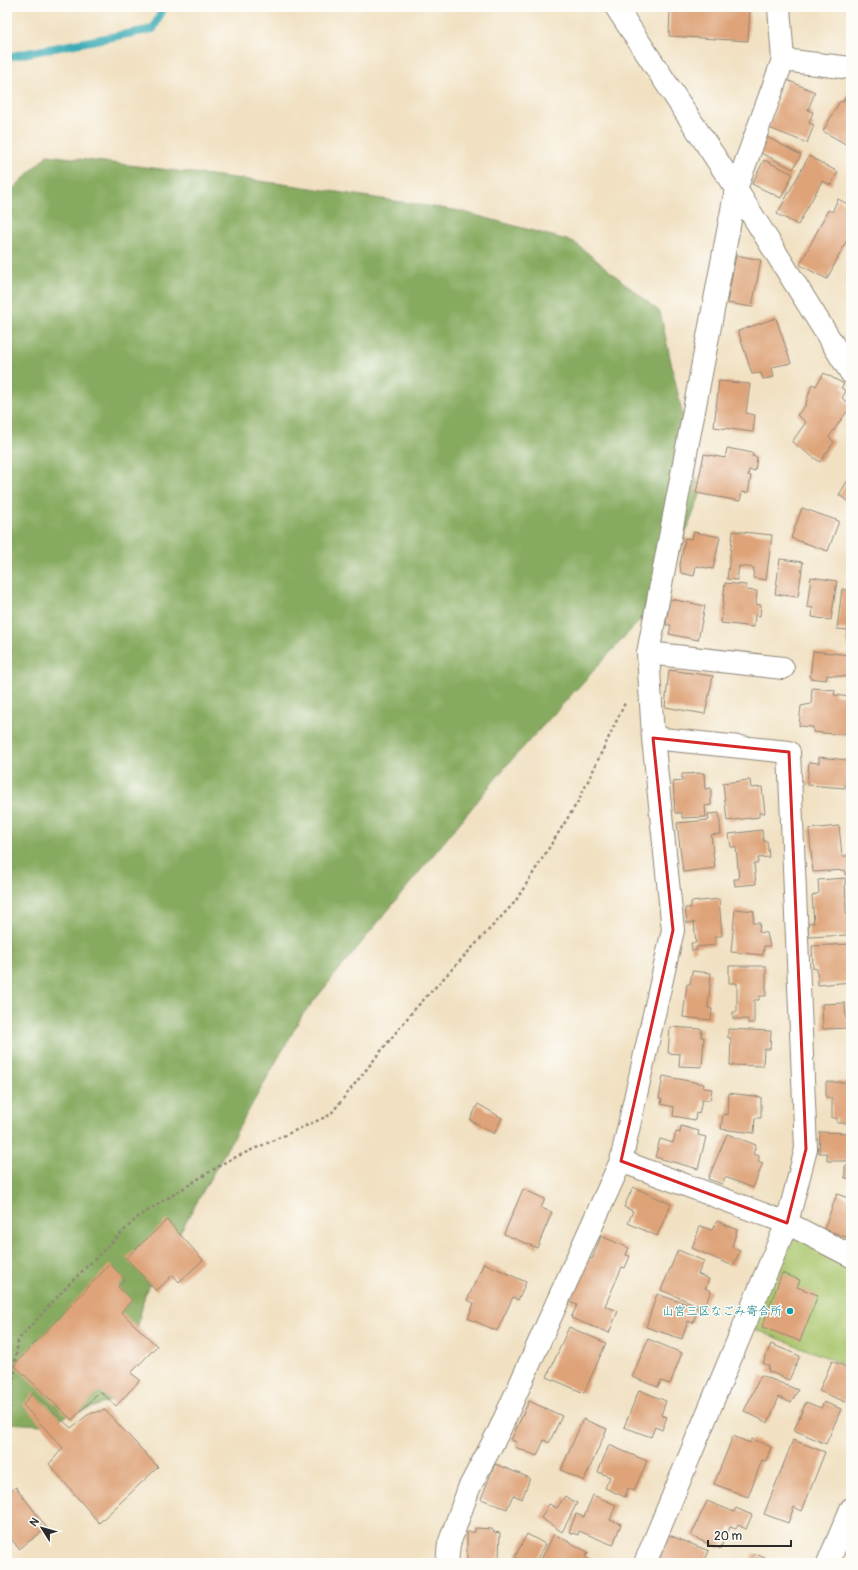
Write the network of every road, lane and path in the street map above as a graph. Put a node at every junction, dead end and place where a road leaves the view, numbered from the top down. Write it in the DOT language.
graph roads {
  1 [pos="616,7"];
  2 [pos="779,7"];
  3 [pos="783,60"];
  4 [pos="851,68"];
  5 [pos="736,189"];
  6 [pos="848,360"];
  7 [pos="648,653"];
  8 [pos="783,668"];
  9 [pos="651,694"];
  10 [pos="653,738"];
  11 [pos="621,1161"];
  12 [pos="787,1223"];
  13 [pos="851,1256"];
  14 [pos="7,1433"];
  15 [pos="851,1510"];
  16 [pos="447,1563"];
  17 [pos="645,1563"];
  18 [pos="828,1563"];
  1 -- 5 [label="street"];
  2 -- 3 [label="street"];
  3 -- 4 [label="street"];
  3 -- 5 [label="street"];
  5 -- 6 [label="street"];
  5 -- 7 [label="street"];
  7 -- 8 [label="street"];
  7 -- 9 [label="street"];
  9 -- 10 [label="street"];
  9 -- 14 [label="path"];
  10 -- 11 [label="street"];
  10 -- 12 [label="street"];
  11 -- 12 [label="street"];
  11 -- 16 [label="street"];
  12 -- 13 [label="street"];
  12 -- 17 [label="street"];
  15 -- 18 [label="street"];
}
